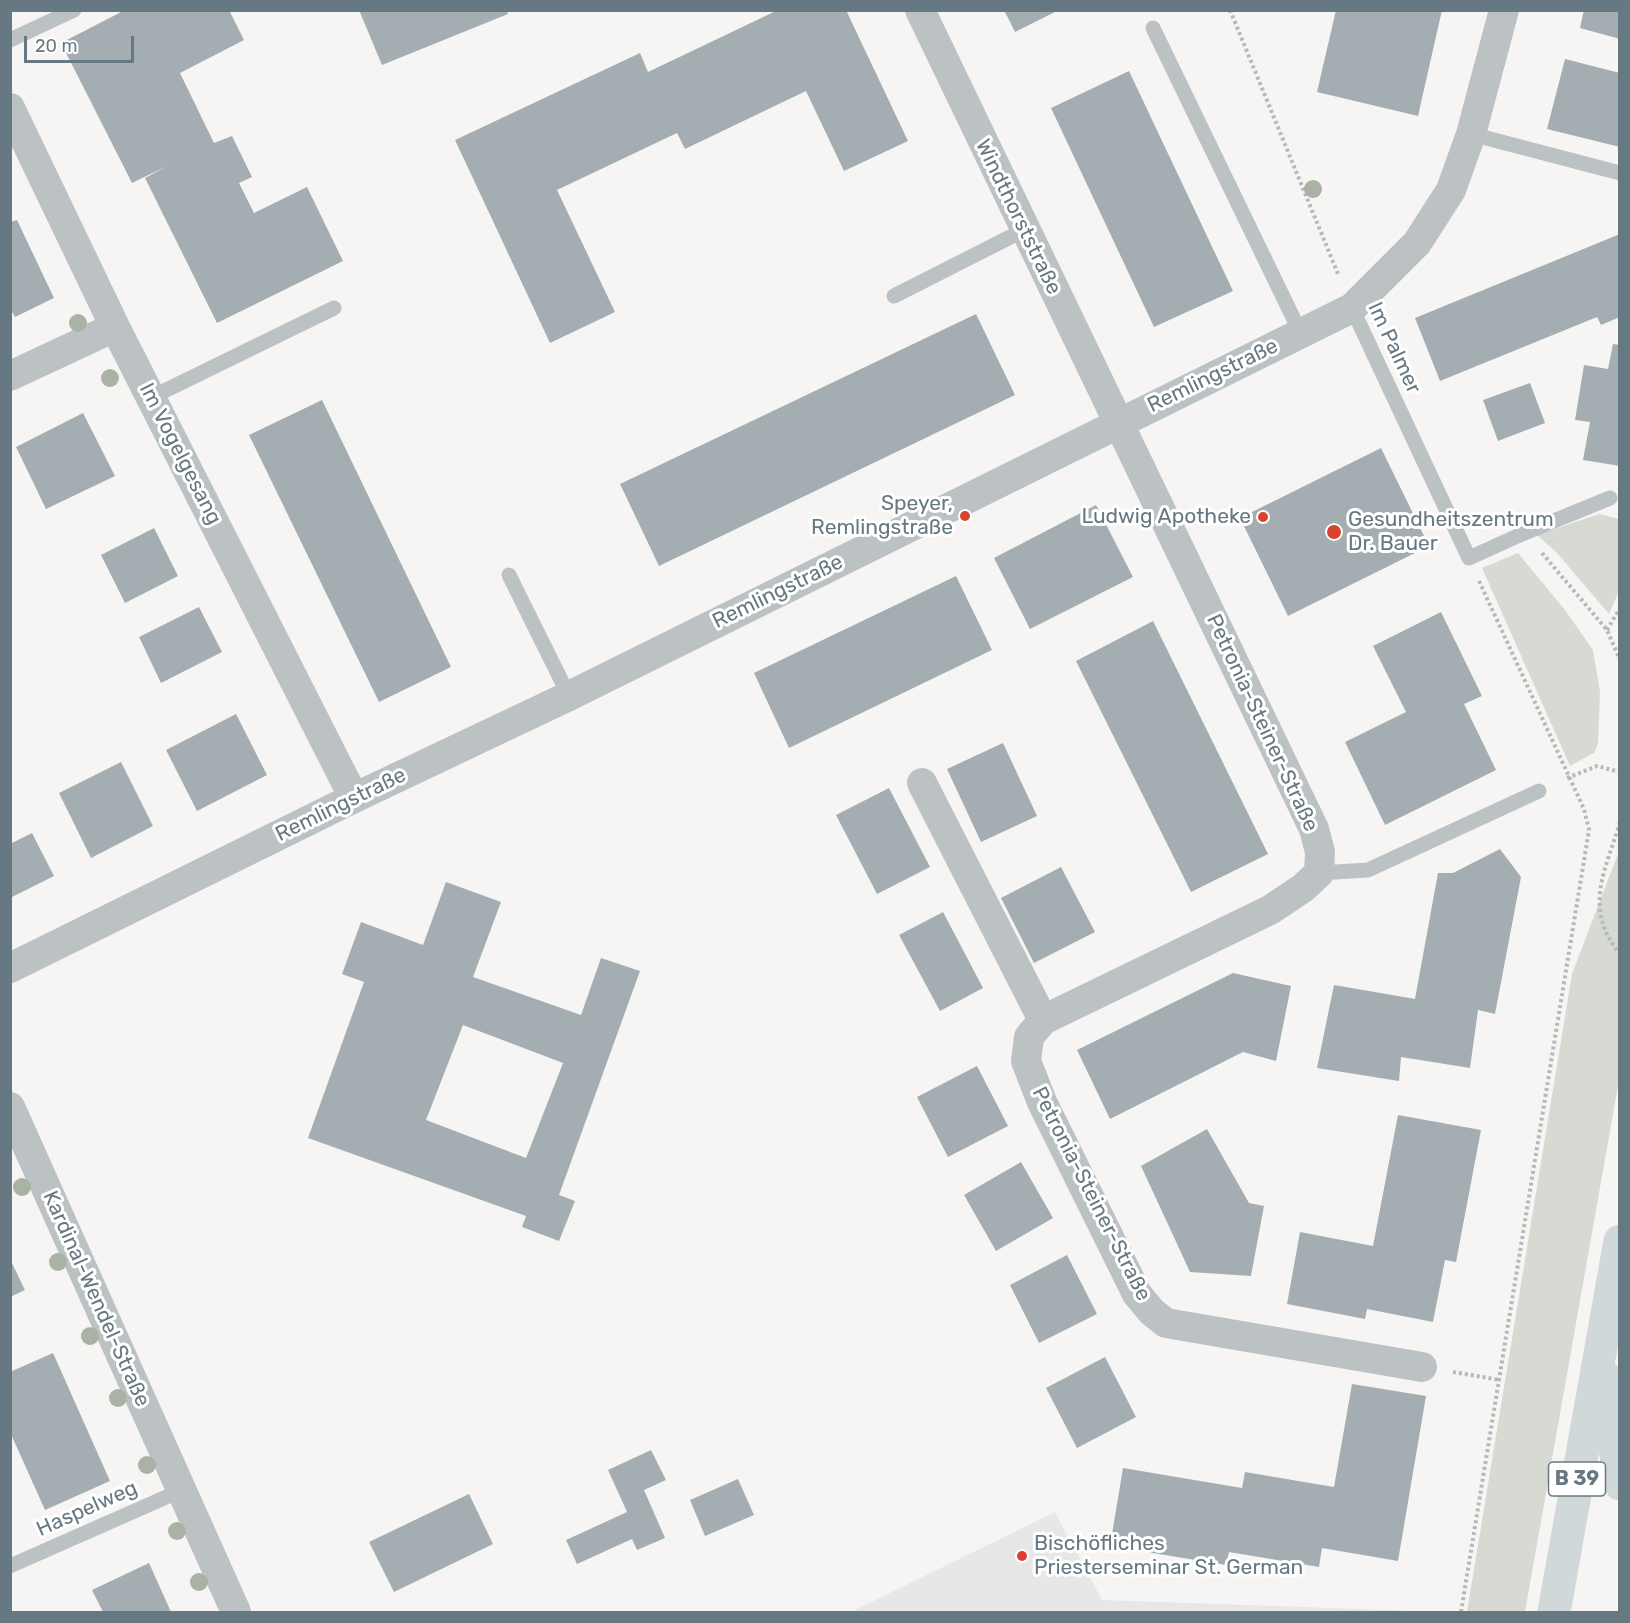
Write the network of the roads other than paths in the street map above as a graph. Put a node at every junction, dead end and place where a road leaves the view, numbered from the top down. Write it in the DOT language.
graph roads {
  1 [pos="74,10"];
  2 [pos="920,10"];
  3 [pos="1504,10"];
  4 [pos="1154,28"];
  5 [pos="10,40"];
  6 [pos="10,108"];
  7 [pos="1471,134"];
  8 [pos="1620,173"];
  9 [pos="1024,230"];
  10 [pos="894,296"];
  11 [pos="334,308"];
  12 [pos="1352,308"];
  13 [pos="115,327"];
  14 [pos="1301,334"];
  15 [pos="10,376"];
  16 [pos="152,397"];
  17 [pos="1117,423"];
  18 [pos="1610,498"];
  19 [pos="510,575"];
  20 [pos="569,696"];
  21 [pos="922,783"];
  22 [pos="1539,791"];
  23 [pos="354,798"];
  24 [pos="1319,873"];
  25 [pos="10,968"];
  26 [pos="1043,1020"];
  27 [pos="10,1107"];
  28 [pos="1620,1241"];
  29 [pos="1601,1346"];
  30 [pos="1422,1367"];
  31 [pos="1620,1484"];
  32 [pos="180,1491"];
  33 [pos="10,1566"];
  34 [pos="236,1612"];
  35 [pos="1554,1612"];
  1 -- 5 [label="lane"];
  2 -- 9 [label="street, Windthorststraße"];
  3 -- 7 [label="street, Remlingstraße"];
  4 -- 14 [label="lane"];
  6 -- 13 [label="street, Im Vogelgesang"];
  7 -- 8 [label="lane"];
  7 -- 12 [label="street, Remlingstraße"];
  9 -- 10 [label="lane"];
  9 -- 17 [label="street, Windthorststraße"];
  11 -- 16 [label="lane"];
  12 -- 14 [label="street, Remlingstraße"];
  12 -- 18 [label="lane, Im Palmer"];
  13 -- 15 [label="street"];
  13 -- 16 [label="street, Im Vogelgesang"];
  14 -- 17 [label="street, Remlingstraße"];
  16 -- 23 [label="street, Im Vogelgesang"];
  17 -- 20 [label="street, Remlingstraße"];
  17 -- 24 [label="street, Petronia-Steiner-Straße"];
  19 -- 20 [label="lane"];
  20 -- 23 [label="street, Remlingstraße"];
  21 -- 26 [label="street"];
  22 -- 24 [label="lane"];
  23 -- 25 [label="street, Remlingstraße"];
  24 -- 26 [label="street"];
  26 -- 30 [label="street, Petronia-Steiner-Straße"];
  27 -- 32 [label="street, Kardinal-Wendel-Straße"];
  28 -- 29 [label="main road, B 39"];
  29 -- 31 [label="main road"];
  29 -- 35 [label="main road, B 39"];
  32 -- 33 [label="lane, Haspelweg"];
  32 -- 34 [label="street, Kardinal-Wendel-Straße"];
}
